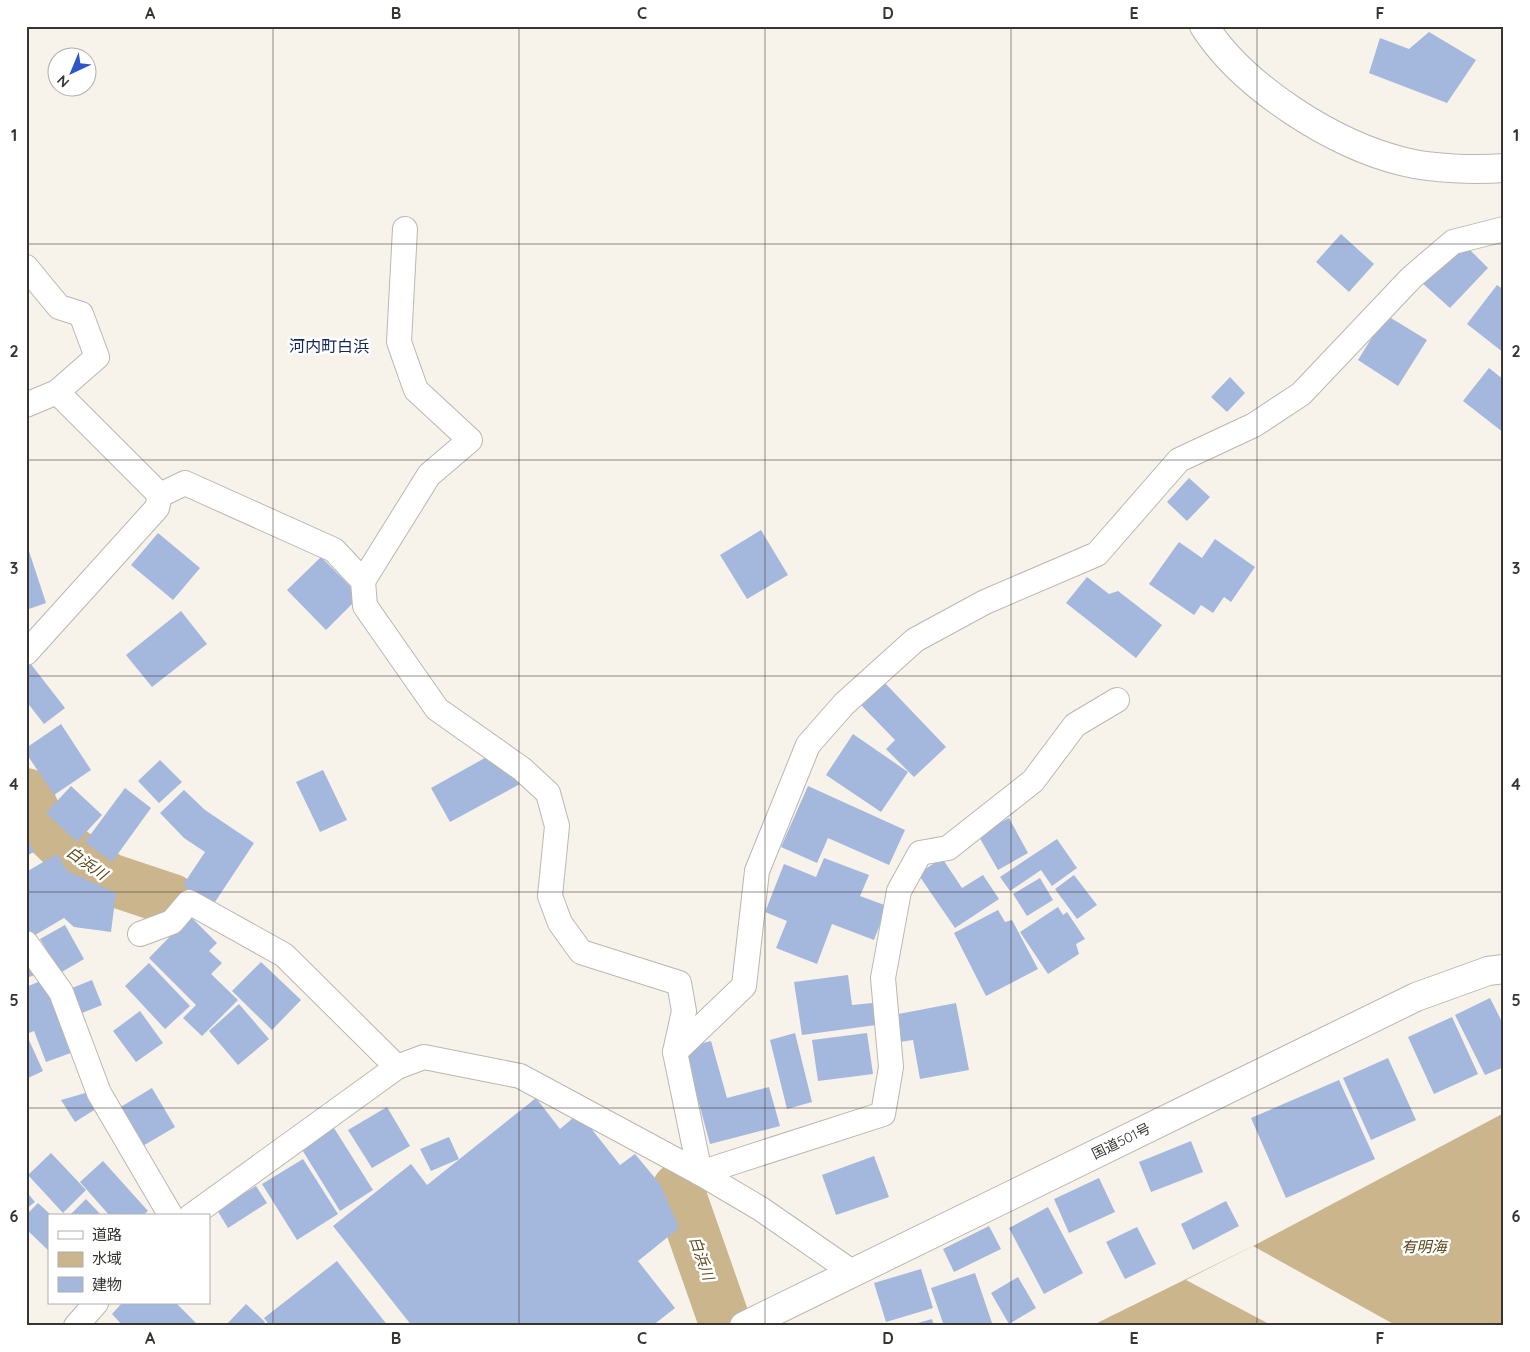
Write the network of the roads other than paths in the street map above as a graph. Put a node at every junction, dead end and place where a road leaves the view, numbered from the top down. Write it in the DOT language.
graph roads {
  1 [pos="1204,26"];
  2 [pos="1504,168"];
  3 [pos="405,229"];
  4 [pos="1504,230"];
  5 [pos="26,267"];
  6 [pos="57,392"];
  7 [pos="26,405"];
  8 [pos="160,495"];
  9 [pos="363,581"];
  10 [pos="26,653"];
  11 [pos="1117,700"];
  12 [pos="140,934"];
  13 [pos="26,943"];
  14 [pos="1504,969"];
  15 [pos="676,1052"];
  16 [pos="397,1067"];
  17 [pos="700,1173"];
  18 [pos="170,1214"];
  19 [pos="194,1214"];
  20 [pos="852,1272"];
  21 [pos="95,1304"];
  22 [pos="76,1326"];
  23 [pos="744,1326"];
  1 -- 2 [label="main road"];
  3 -- 9 [label="street"];
  4 -- 15 [label="street"];
  5 -- 6 [label="street"];
  6 -- 7 [label="street"];
  6 -- 8 [label="street"];
  8 -- 9 [label="street"];
  8 -- 10 [label="street"];
  9 -- 15 [label="street"];
  11 -- 17 [label="street"];
  12 -- 16 [label="street"];
  13 -- 18 [label="street"];
  14 -- 20 [label="main road, 国道501号"];
  15 -- 17 [label="street"];
  16 -- 17 [label="street"];
  16 -- 19 [label="street"];
  17 -- 20 [label="street"];
  20 -- 23 [label="main road, 国道501号"];
  21 -- 22 [label="street"];
}
